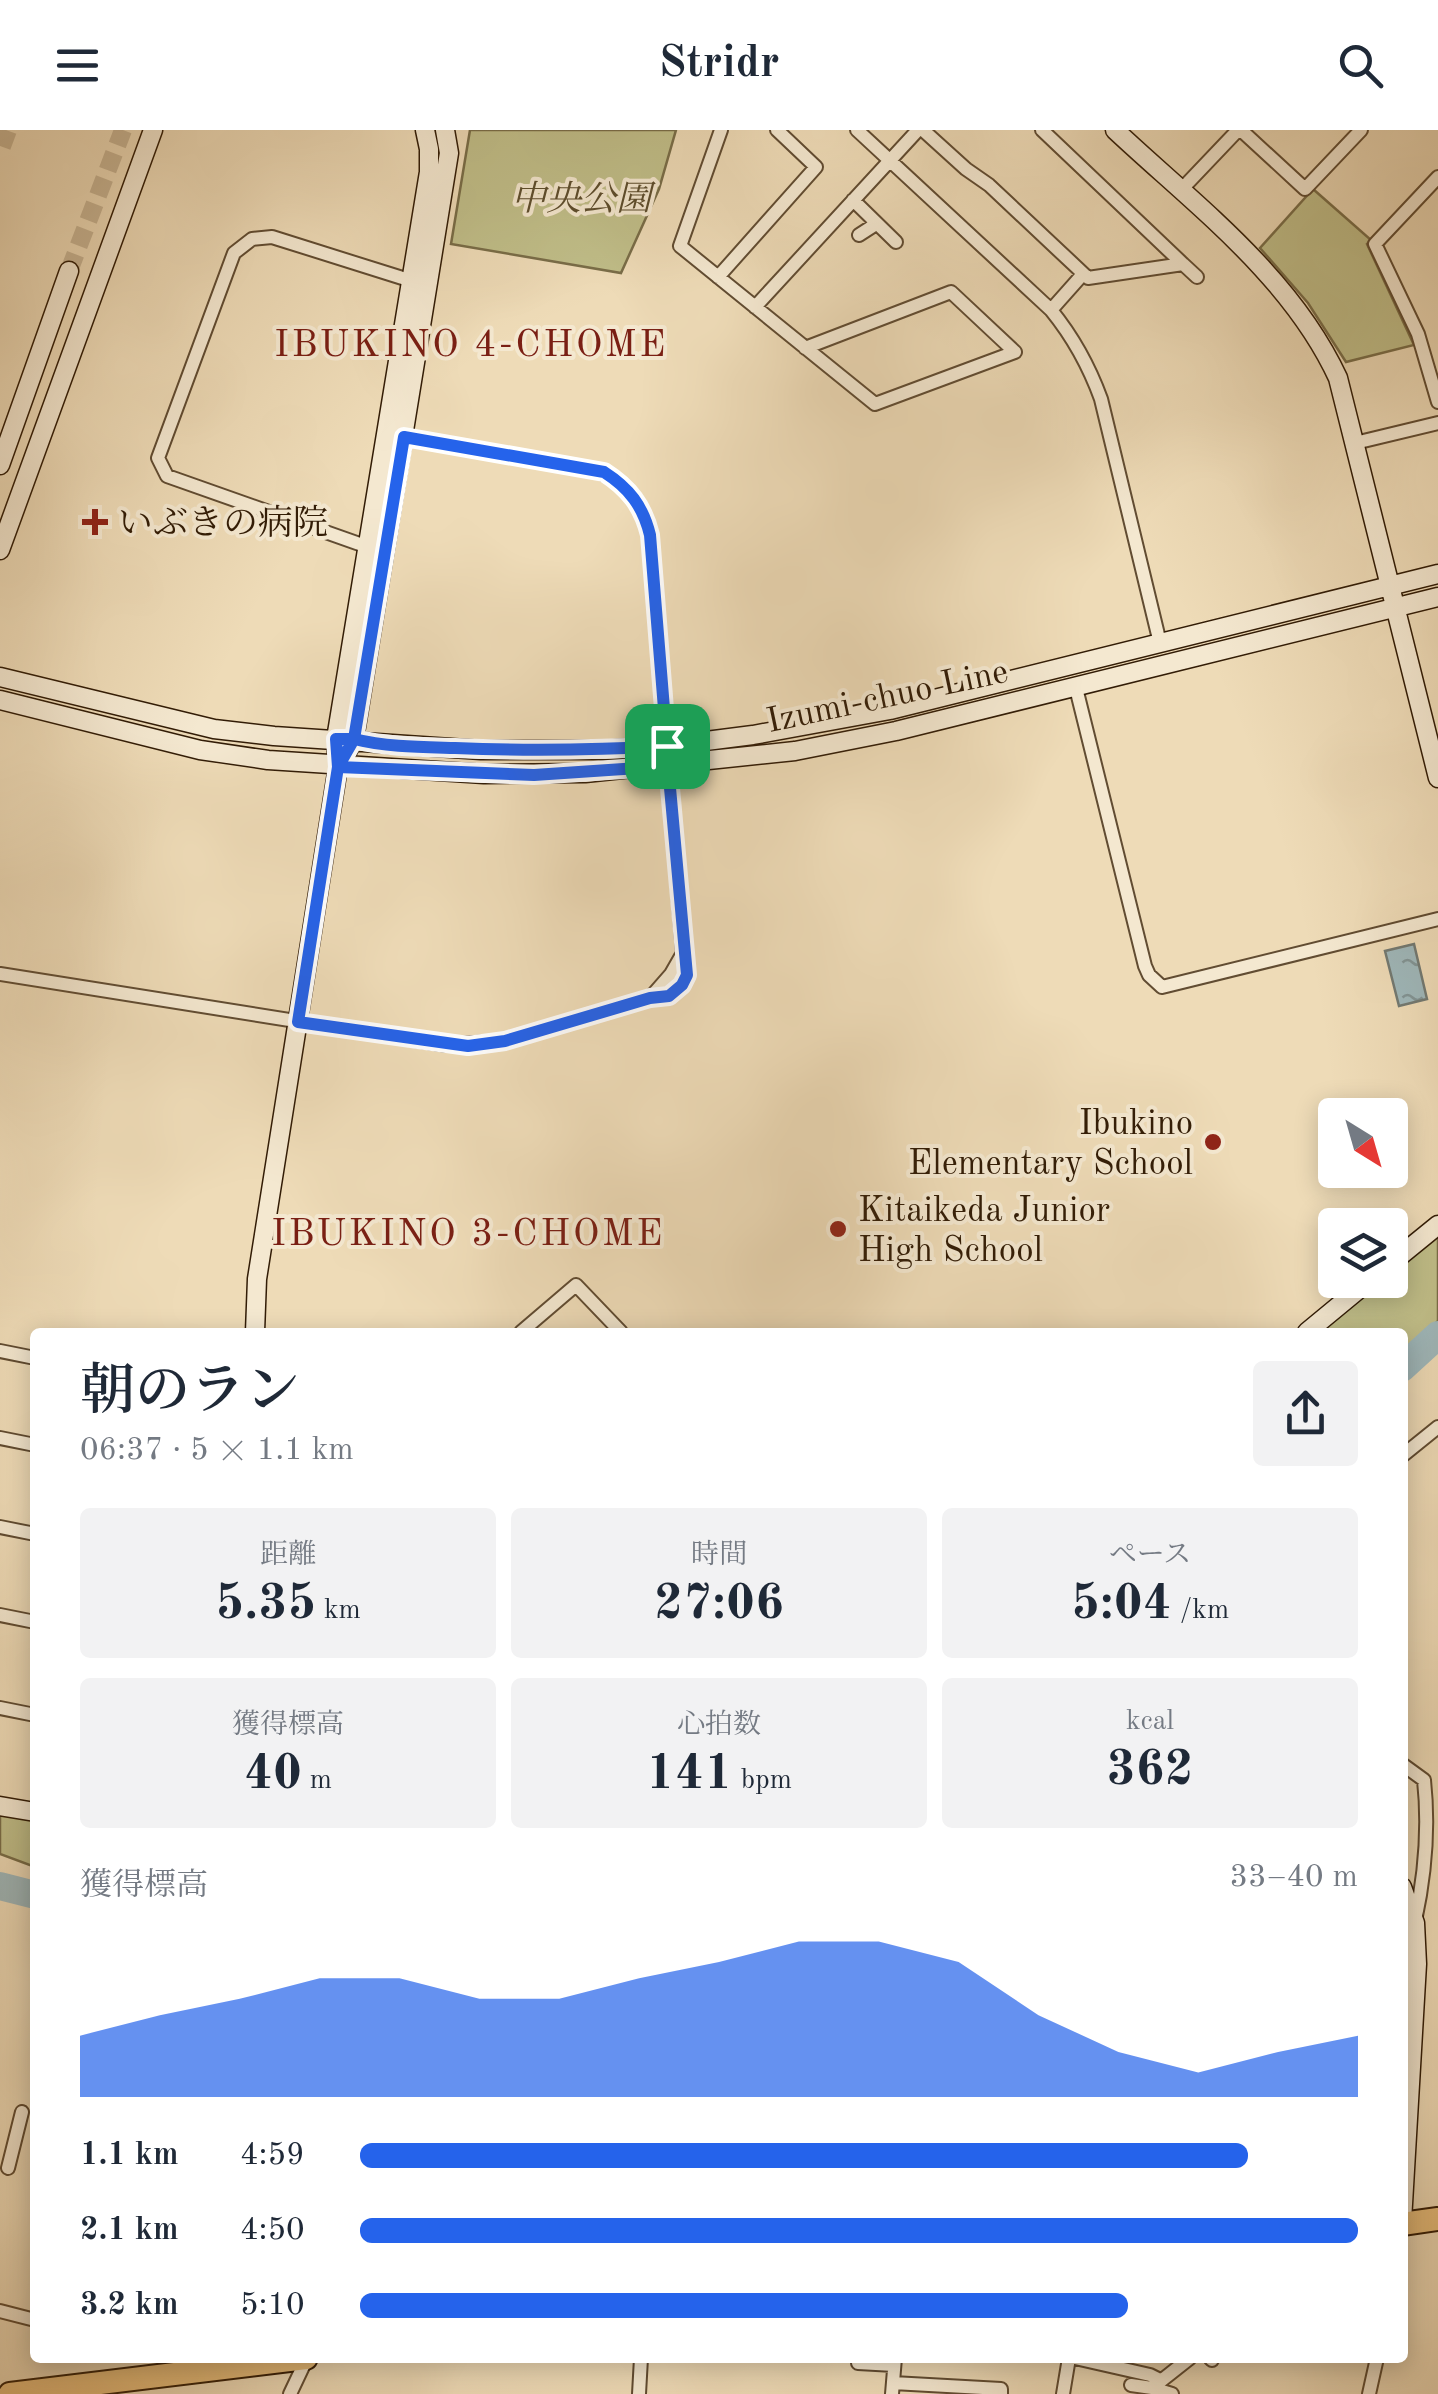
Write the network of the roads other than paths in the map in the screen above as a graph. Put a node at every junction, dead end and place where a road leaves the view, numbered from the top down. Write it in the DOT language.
graph roads {
  1 [pos="153,130"];
  2 [pos="425,130"];
  3 [pos="445,130"];
  4 [pos="721,130"];
  5 [pos="777,130"];
  6 [pos="857,130"];
  7 [pos="920,130"];
  8 [pos="1042,130"];
  9 [pos="1114,130"];
  10 [pos="1240,130"];
  11 [pos="1360,130"];
  12 [pos="890,160"];
  13 [pos="1438,177"];
  14 [pos="1180,191"];
  15 [pos="1425,191"];
  16 [pos="853,200"];
  17 [pos="1438,204"];
  18 [pos="876,224"];
  19 [pos="859,234"];
  20 [pos="896,242"];
  21 [pos="1183,264"];
  22 [pos="69,272"];
  23 [pos="1084,274"];
  24 [pos="718,277"];
  25 [pos="1197,277"];
  26 [pos="412,281"];
  27 [pos="756,307"];
  28 [pos="1051,310"];
  29 [pos="1438,339"];
  30 [pos="1422,345"];
  31 [pos="806,348"];
  32 [pos="1438,402"];
  33 [pos="1438,423"];
  34 [pos="404,437"];
  35 [pos="1355,443"];
  36 [pos="0,465"];
  37 [pos="368,546"];
  38 [pos="0,550"];
  39 [pos="1438,574"];
  40 [pos="1389,587"];
  41 [pos="1438,597"];
  42 [pos="1393,608"];
  43 [pos="1160,643"];
  44 [pos="0,677"];
  45 [pos="1076,688"];
  46 [pos="0,700"];
  47 [pos="345,739"];
  48 [pos="667,746"];
  49 [pos="1435,750"];
  50 [pos="668,766"];
  51 [pos="338,767"];
  52 [pos="1438,778"];
  53 [pos="1438,918"];
  54 [pos="0,974"];
  55 [pos="298,1022"];
  56 [pos="1438,1225"];
  57 [pos="1408,1249"];
  58 [pos="1348,1298"];
  59 [pos="255,1328"];
  60 [pos="525,1328"];
  61 [pos="617,1328"];
  62 [pos="1312,1328"];
  63 [pos="0,1351"];
  64 [pos="30,1357"];
  65 [pos="1438,1427"];
  66 [pos="0,1438"];
  67 [pos="30,1444"];
  68 [pos="1408,1451"];
  69 [pos="0,1527"];
  70 [pos="30,1533"];
  71 [pos="0,1615"];
  72 [pos="30,1621"];
  73 [pos="0,1708"];
  74 [pos="30,1714"];
  75 [pos="1408,1768"];
  76 [pos="1438,1768"];
  77 [pos="1424,1780"];
  78 [pos="0,1806"];
  79 [pos="30,1811"];
  80 [pos="1408,1904"];
  81 [pos="1415,1923"];
  82 [pos="22,2112"];
  83 [pos="1408,2125"];
  84 [pos="7,2140"];
  85 [pos="8,2168"];
  86 [pos="1438,2220"];
  87 [pos="1408,2222"];
  88 [pos="0,2310"];
  89 [pos="30,2319"];
  90 [pos="224,2363"];
  91 [pos="305,2363"];
  92 [pos="641,2363"];
  93 [pos="894,2363"];
  94 [pos="1071,2363"];
  95 [pos="1095,2363"];
  96 [pos="1183,2363"];
  97 [pos="1376,2363"];
  98 [pos="1156,2384"];
  99 [pos="1132,2385"];
  100 [pos="892,2389"];
  101 [pos="10,2394"];
  102 [pos="290,2394"];
  103 [pos="639,2394"];
  104 [pos="1001,2394"];
  105 [pos="1064,2394"];
  106 [pos="1172,2394"];
  107 [pos="1369,2394"];
  1 -- 38 [label="street"];
  2 -- 26 [label="street"];
  3 -- 34 [label="street"];
  4 -- 24 [label="street"];
  5 -- 24 [label="street"];
  6 -- 12 [label="street"];
  7 -- 12 [label="street"];
  7 -- 23 [label="street"];
  8 -- 21 [label="street"];
  9 -- 14 [label="street"];
  10 -- 11 [label="street"];
  10 -- 14 [label="street"];
  12 -- 16 [label="street"];
  12 -- 28 [label="street"];
  13 -- 15 [label="street"];
  14 -- 35 [label="street"];
  15 -- 17 [label="street"];
  15 -- 30 [label="street"];
  16 -- 18 [label="street"];
  16 -- 27 [label="street"];
  18 -- 19 [label="street"];
  18 -- 20 [label="street"];
  21 -- 23 [label="street"];
  21 -- 25 [label="street"];
  22 -- 36 [label="street"];
  23 -- 28 [label="street"];
  24 -- 27 [label="street"];
  26 -- 37 [label="street"];
  26 -- 37 [label="street"];
  27 -- 31 [label="street"];
  28 -- 43 [label="street"];
  29 -- 30 [label="street"];
  30 -- 32 [label="street"];
  31 -- 31 [label="street"];
  33 -- 35 [label="street"];
  34 -- 47 [label="street"];
  34 -- 48 [label="street"];
  35 -- 40 [label="street"];
  37 -- 47 [label="street"];
  39 -- 40 [label="street, Izumi-chuo Line"];
  40 -- 42 [label="street"];
  40 -- 43 [label="street, Izumi-chuo Line"];
  41 -- 42 [label="street, Izumi-chuo Line"];
  42 -- 45 [label="street, Izumi-chuo Line"];
  42 -- 49 [label="street"];
  43 -- 48 [label="street, Izumi-chuo Line"];
  44 -- 47 [label="street, Izumi-chuo Line"];
  45 -- 50 [label="street, Izumi-chuo Line"];
  45 -- 53 [label="street"];
  46 -- 51 [label="street, Izumi-chuo Line"];
  47 -- 48 [label="street, Izumi-chuo Line"];
  47 -- 51 [label="street"];
  49 -- 52 [label="street"];
  50 -- 51 [label="street, Izumi-chuo Line"];
  50 -- 55 [label="street"];
  51 -- 55 [label="street"];
  54 -- 55 [label="street"];
  55 -- 59 [label="street"];
  56 -- 57 [label="street"];
  58 -- 62 [label="street"];
  60 -- 61 [label="street"];
  63 -- 64 [label="street"];
  65 -- 68 [label="street"];
  66 -- 67 [label="street"];
  69 -- 70 [label="street"];
  71 -- 72 [label="street"];
  73 -- 74 [label="street"];
  75 -- 77 [label="street"];
  76 -- 77 [label="street"];
  77 -- 81 [label="street"];
  78 -- 79 [label="street"];
  80 -- 81 [label="street"];
  81 -- 83 [label="street"];
  82 -- 84 [label="street"];
  84 -- 85 [label="street"];
  86 -- 87 [label="highway"];
  88 -- 89 [label="street"];
  90 -- 101 [label="highway"];
  91 -- 102 [label="street"];
  92 -- 103 [label="street"];
  93 -- 100 [label="street"];
  94 -- 105 [label="street"];
  95 -- 98 [label="street"];
  96 -- 98 [label="street"];
  97 -- 107 [label="street"];
  98 -- 99 [label="street"];
  98 -- 106 [label="street"];
  100 -- 104 [label="street"];
}
